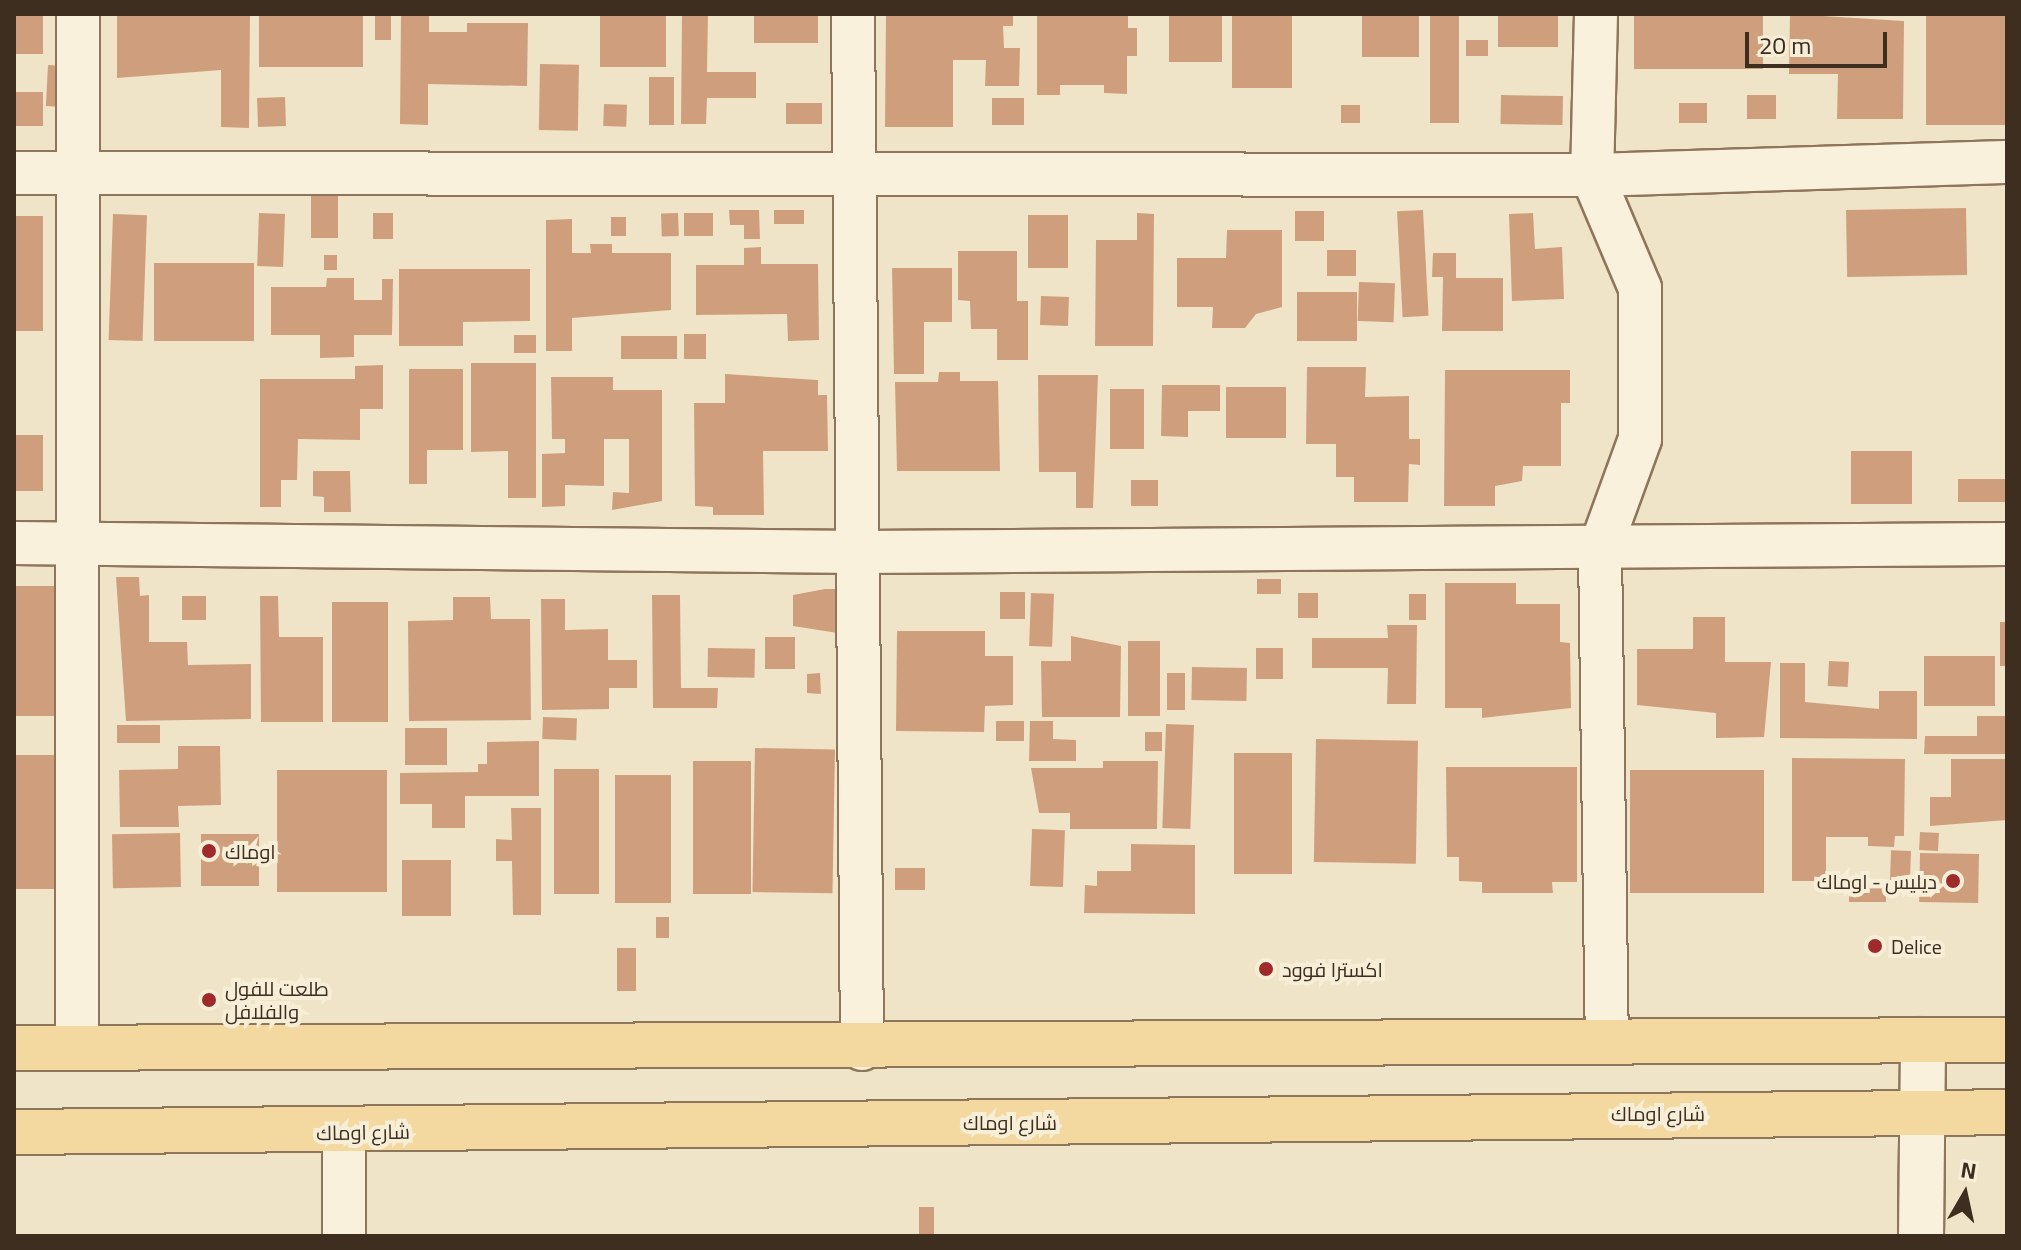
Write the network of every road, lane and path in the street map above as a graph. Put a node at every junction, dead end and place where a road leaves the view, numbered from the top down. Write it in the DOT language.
graph roads {
  1 [pos="78,14"];
  2 [pos="853,14"];
  3 [pos="1596,14"];
  4 [pos="2007,162"];
  5 [pos="14,173"];
  6 [pos="852,175"];
  7 [pos="1592,175"];
  8 [pos="80,176"];
  9 [pos="14,543"];
  10 [pos="2007,544"];
  11 [pos="78,545"];
  12 [pos="1600,549"];
  13 [pos="859,552"];
  14 [pos="1923,1040"];
  15 [pos="2007,1040"];
  16 [pos="1607,1041"];
  17 [pos="14,1048"];
  18 [pos="77,1048"];
  19 [pos="862,1049"];
  20 [pos="2007,1112"];
  21 [pos="1923,1114"];
  22 [pos="14,1132"];
  23 [pos="344,1133"];
  24 [pos="344,1236"];
  25 [pos="1921,1236"];
  1 -- 8 [label="street"];
  2 -- 6 [label="street"];
  3 -- 7 [label="street"];
  4 -- 7 [label="street"];
  5 -- 8 [label="street"];
  6 -- 7 [label="street"];
  6 -- 8 [label="street"];
  6 -- 13 [label="street"];
  7 -- 12 [label="street"];
  8 -- 11 [label="street"];
  9 -- 11 [label="street"];
  10 -- 12 [label="street"];
  11 -- 13 [label="street"];
  11 -- 18 [label="street"];
  12 -- 13 [label="street"];
  12 -- 16 [label="street"];
  13 -- 19 [label="street"];
  14 -- 15 [label="main road"];
  14 -- 16 [label="main road"];
  14 -- 21 [label="street"];
  16 -- 19 [label="main road"];
  17 -- 18 [label="main road"];
  18 -- 19 [label="main road"];
  20 -- 21 [label="main road, شارع اوماك"];
  21 -- 23 [label="main road, شارع اوماك"];
  21 -- 25 [label="street"];
  22 -- 23 [label="main road, شارع اوماك"];
  23 -- 24 [label="street"];
}
